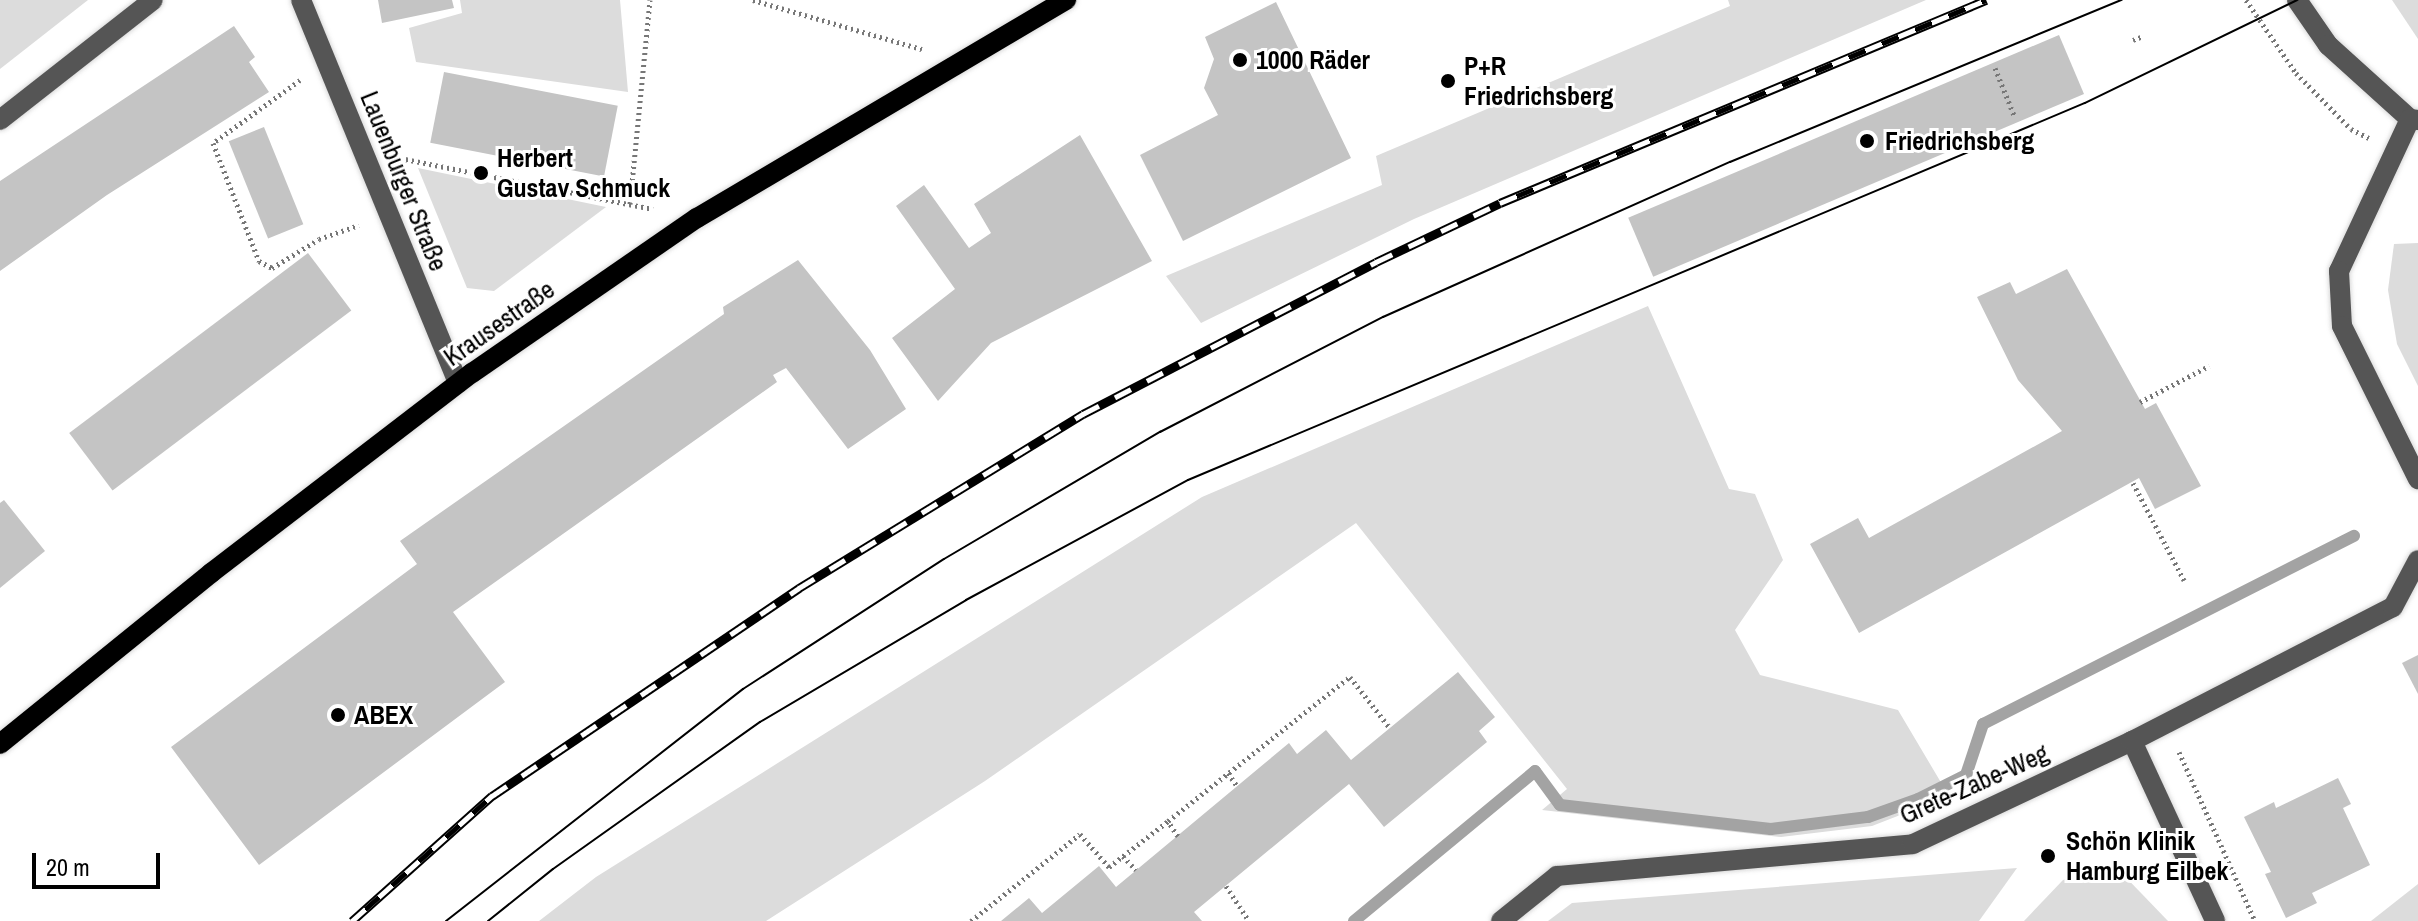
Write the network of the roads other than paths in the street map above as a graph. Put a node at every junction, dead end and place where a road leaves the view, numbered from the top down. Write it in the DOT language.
graph roads {
  1 [pos="153,0"];
  2 [pos="301,0"];
  3 [pos="1066,0"];
  4 [pos="2297,0"];
  5 [pos="0,120"];
  6 [pos="2414,120"];
  7 [pos="458,383"];
  8 [pos="2418,479"];
  9 [pos="2418,560"];
  10 [pos="2132,741"];
  11 [pos="0,744"];
  12 [pos="1501,921"];
  13 [pos="2215,921"];
  1 -- 5 [label="street"];
  2 -- 7 [label="street, Lauenburger Straße"];
  3 -- 7 [label="main road, Krausestraße"];
  4 -- 6 [label="street"];
  6 -- 8 [label="street"];
  7 -- 11 [label="main road, Krausestraße"];
  9 -- 10 [label="street, Grete-Zabe-Weg"];
  10 -- 12 [label="street, Grete-Zabe-Weg"];
  10 -- 13 [label="street"];
}
